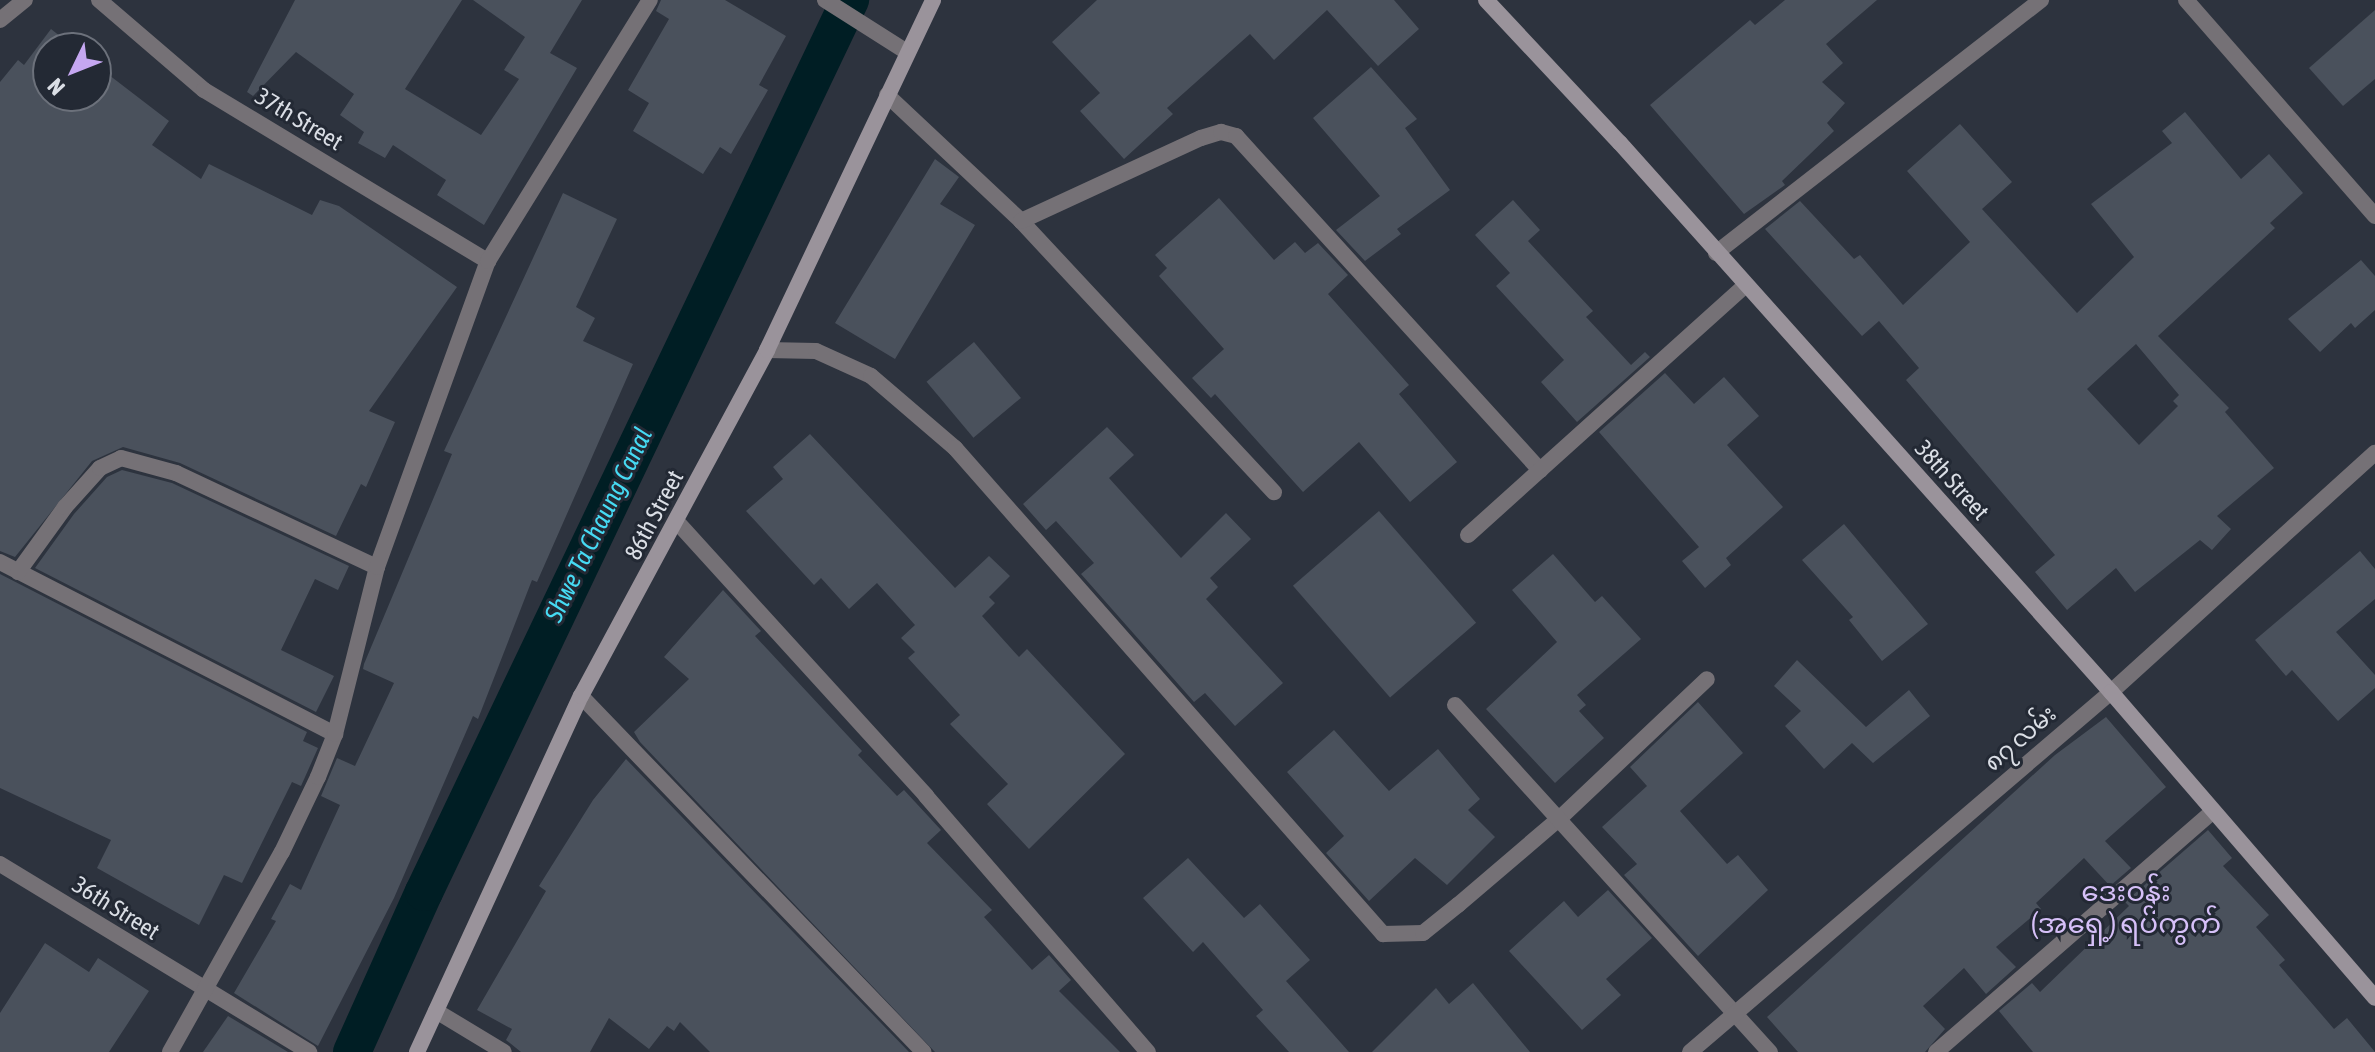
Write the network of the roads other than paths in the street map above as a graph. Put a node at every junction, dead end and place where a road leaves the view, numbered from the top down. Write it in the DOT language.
graph roads {
  1 [pos="25,0"];
  2 [pos="99,0"];
  3 [pos="650,0"];
  4 [pos="933,0"];
  5 [pos="1486,0"];
  6 [pos="2041,0"];
  7 [pos="2186,0"];
  8 [pos="828,2"];
  9 [pos="0,20"];
  10 [pos="907,52"];
  11 [pos="887,95"];
  12 [pos="2375,216"];
  13 [pos="1021,221"];
  14 [pos="1716,253"];
  15 [pos="488,261"];
  16 [pos="1745,286"];
  17 [pos="767,350"];
  18 [pos="2375,453"];
  19 [pos="1540,470"];
  20 [pos="1274,492"];
  21 [pos="678,523"];
  22 [pos="1468,535"];
  23 [pos="0,562"];
  24 [pos="377,567"];
  25 [pos="18,572"];
  26 [pos="1707,679"];
  27 [pos="2111,692"];
  28 [pos="581,696"];
  29 [pos="1455,705"];
  30 [pos="335,734"];
  31 [pos="2213,811"];
  32 [pos="1560,818"];
  33 [pos="0,864"];
  34 [pos="207,993"];
  35 [pos="2375,998"];
  36 [pos="436,1011"];
  37 [pos="1735,1014"];
  38 [pos="170,1052"];
  39 [pos="309,1052"];
  40 [pos="417,1052"];
  41 [pos="504,1052"];
  42 [pos="924,1052"];
  43 [pos="1148,1052"];
  44 [pos="1690,1052"];
  45 [pos="1770,1052"];
  46 [pos="1936,1052"];
  1 -- 9 [label="street"];
  2 -- 15 [label="street, 37th Street"];
  3 -- 15 [label="street"];
  4 -- 10 [label="main road, 86th Street"];
  5 -- 14 [label="main road, 38th Street"];
  6 -- 14 [label="street"];
  7 -- 12 [label="street"];
  8 -- 10 [label="street"];
  10 -- 11 [label="main road, 86th Street"];
  11 -- 13 [label="street"];
  11 -- 17 [label="main road, 86th Street"];
  13 -- 19 [label="street"];
  13 -- 20 [label="street"];
  14 -- 16 [label="main road, 38th Street"];
  15 -- 24 [label="street"];
  16 -- 19 [label="street"];
  16 -- 27 [label="main road, 38th Street"];
  17 -- 21 [label="main road, 86th Street"];
  17 -- 32 [label="street"];
  18 -- 27 [label="street, ၈၇ လမ်း"];
  19 -- 22 [label="street"];
  21 -- 28 [label="main road, 86th Street"];
  21 -- 43 [label="street"];
  23 -- 25 [label="street"];
  24 -- 25 [label="street"];
  24 -- 30 [label="street"];
  25 -- 30 [label="street"];
  26 -- 32 [label="street"];
  27 -- 31 [label="main road, 38th Street"];
  27 -- 37 [label="street, ၈၇ လမ်း"];
  28 -- 36 [label="main road, 86th Street"];
  28 -- 42 [label="street"];
  29 -- 32 [label="street"];
  30 -- 34 [label="street"];
  31 -- 35 [label="main road, 38th Street"];
  31 -- 46 [label="street"];
  32 -- 37 [label="street"];
  33 -- 34 [label="street, 36th Street"];
  34 -- 38 [label="street"];
  34 -- 39 [label="street, 36th Street"];
  36 -- 40 [label="main road, 86th Street"];
  36 -- 41 [label="street"];
  37 -- 44 [label="street, ၈၇ လမ်း"];
  37 -- 45 [label="street"];
}
